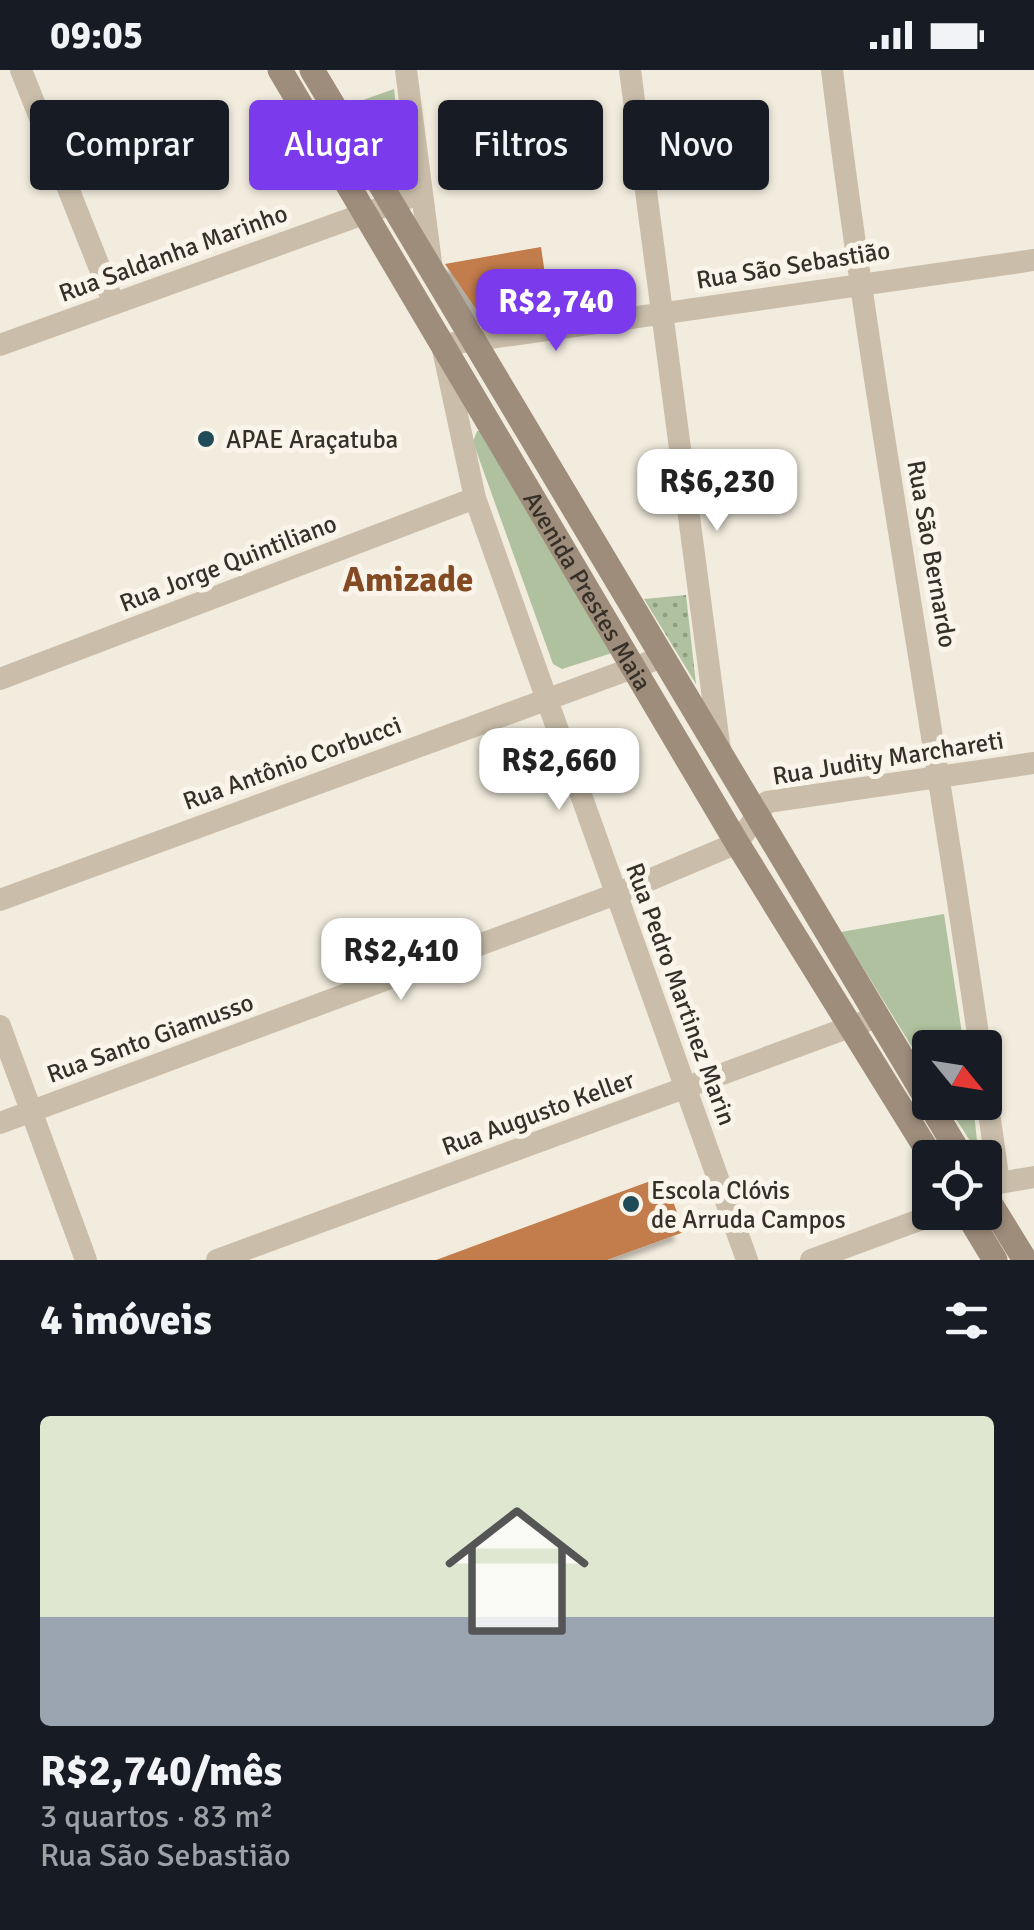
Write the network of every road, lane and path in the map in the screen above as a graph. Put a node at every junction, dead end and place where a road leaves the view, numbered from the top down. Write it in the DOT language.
graph roads {
  1 [pos="21,70"];
  2 [pos="280,70"];
  3 [pos="312,70"];
  4 [pos="406,70"];
  5 [pos="630,70"];
  6 [pos="832,70"];
  7 [pos="422,193"];
  8 [pos="391,204"];
  9 [pos="364,213"];
  10 [pos="1034,260"];
  11 [pos="433,276"];
  12 [pos="858,282"];
  13 [pos="114,304"];
  14 [pos="661,314"];
  15 [pos="470,340"];
  16 [pos="0,345"];
  17 [pos="442,345"];
  18 [pos="475,498"];
  19 [pos="660,658"];
  20 [pos="634,667"];
  21 [pos="0,680"];
  22 [pos="547,699"];
  23 [pos="721,761"];
  24 [pos="1034,764"];
  25 [pos="942,779"];
  26 [pos="756,818"];
  27 [pos="738,843"];
  28 [pos="616,894"];
  29 [pos="0,900"];
  30 [pos="877,1016"];
  31 [pos="0,1026"];
  32 [pos="850,1026"];
  33 [pos="977,1030"];
  34 [pos="686,1089"];
  35 [pos="32,1112"];
  36 [pos="0,1123"];
  37 [pos="921,1140"];
  38 [pos="951,1140"];
  39 [pos="1034,1178"];
  40 [pos="1002,1187"];
  41 [pos="1002,1214"];
  42 [pos="912,1223"];
  43 [pos="976,1230"];
  44 [pos="86,1260"];
  45 [pos="218,1260"];
  46 [pos="747,1260"];
  47 [pos="812,1260"];
  48 [pos="994,1260"];
  49 [pos="1025,1260"];
  1 -- 13 [label="street"];
  2 -- 9 [label="main road, Avenida Prestes Maia"];
  3 -- 8 [label="main road, Avenida Prestes Maia"];
  4 -- 7 [label="street"];
  5 -- 14 [label="street"];
  6 -- 12 [label="street, Rua São Bernardo"];
  7 -- 8 [label="street, Rua Saldanha Marinho"];
  7 -- 11 [label="street"];
  8 -- 9 [label="street, Rua Saldanha Marinho"];
  8 -- 11 [label="main road, Avenida Prestes Maia"];
  9 -- 13 [label="street, Rua Saldanha Marinho"];
  9 -- 17 [label="main road, Avenida Prestes Maia"];
  10 -- 12 [label="street, Rua São Sebastião"];
  11 -- 15 [label="main road, Avenida Prestes Maia"];
  12 -- 14 [label="street, Rua São Sebastião"];
  12 -- 25 [label="street, Rua São Bernardo"];
  13 -- 16 [label="street, Rua Saldanha Marinho"];
  14 -- 15 [label="street, Rua São Sebastião"];
  14 -- 23 [label="street"];
  15 -- 17 [label="street, Rua São Sebastião"];
  15 -- 19 [label="main road, Avenida Prestes Maia"];
  17 -- 18 [label="street, Rua Pedro Martinez Marin"];
  17 -- 20 [label="main road, Avenida Prestes Maia"];
  18 -- 21 [label="street, Rua Jorge Quintiliano"];
  18 -- 22 [label="street, Rua Pedro Martinez Marin"];
  19 -- 20 [label="street, Rua Antônio Corbucci"];
  19 -- 23 [label="main road, Avenida Prestes Maia"];
  20 -- 22 [label="street, Rua Antônio Corbucci"];
  20 -- 27 [label="main road, Avenida Prestes Maia"];
  22 -- 28 [label="street, Rua Pedro Martinez Marin"];
  22 -- 29 [label="street, Rua Antônio Corbucci"];
  23 -- 26 [label="main road, Avenida Prestes Maia"];
  24 -- 25 [label="street, Rua Judity Marchareti"];
  25 -- 26 [label="street, Rua Judity Marchareti"];
  25 -- 33 [label="street, Rua São Bernardo"];
  26 -- 27 [label="street"];
  26 -- 30 [label="main road, Avenida Prestes Maia"];
  27 -- 28 [label="street, Rua Santo Giamusso"];
  27 -- 32 [label="main road, Avenida Prestes Maia"];
  28 -- 34 [label="street, Rua Pedro Martinez Marin"];
  28 -- 35 [label="street, Rua Santo Giamusso"];
  30 -- 32 [label="street, Rua Augusto Keller"];
  30 -- 38 [label="main road, Avenida Prestes Maia"];
  31 -- 35 [label="street"];
  32 -- 34 [label="street, Rua Augusto Keller"];
  32 -- 37 [label="main road, Avenida Prestes Maia"];
  34 -- 45 [label="street, Rua Augusto Keller"];
  34 -- 46 [label="street, Rua Pedro Martinez Marin"];
  35 -- 36 [label="street, Rua Santo Giamusso"];
  35 -- 44 [label="street"];
  39 -- 40 [label="street"];
  41 -- 49 [label="main road"];
  42 -- 47 [label="street"];
  43 -- 48 [label="main road"];
}
